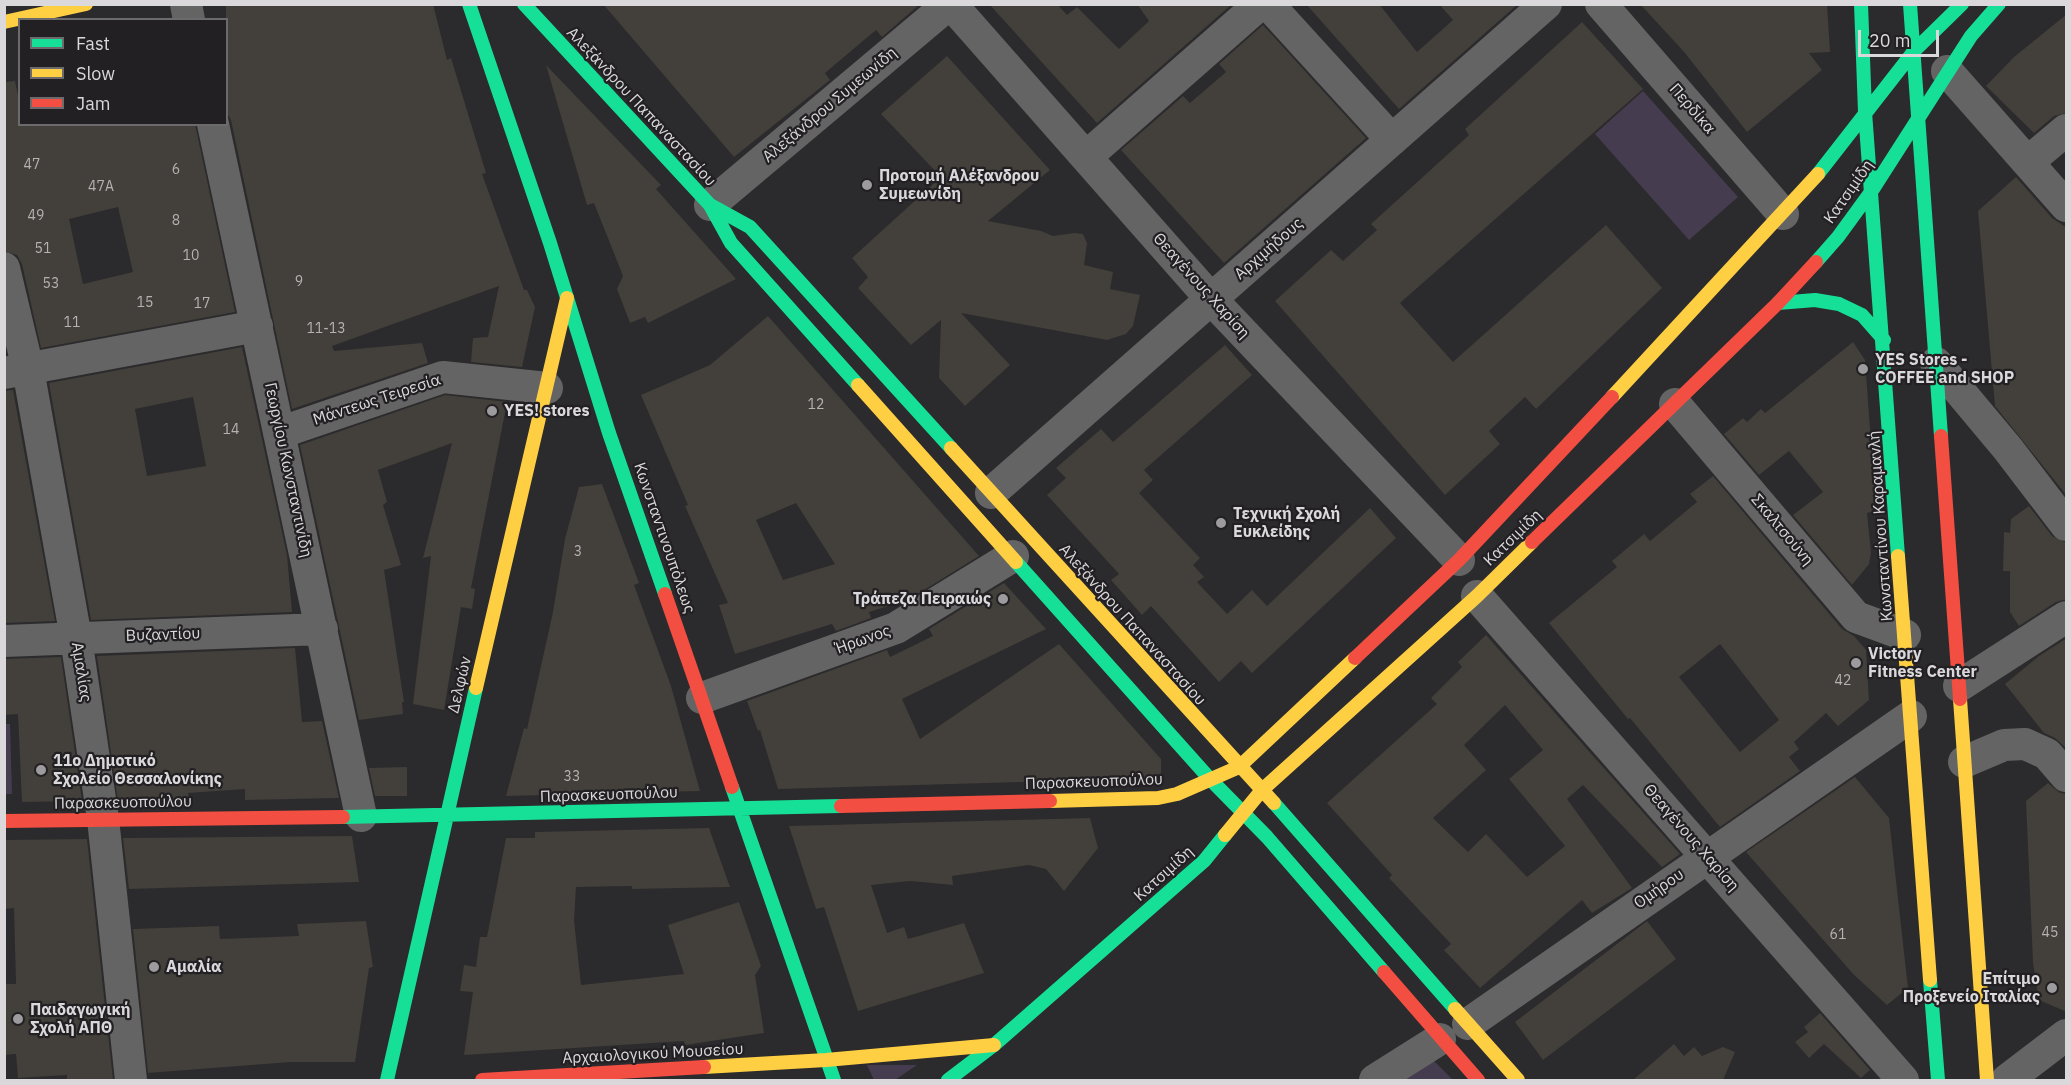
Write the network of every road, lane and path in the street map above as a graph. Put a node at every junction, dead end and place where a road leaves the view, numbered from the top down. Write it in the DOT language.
graph roads {
  1 [pos="86,4"];
  2 [pos="469,4"];
  3 [pos="524,4"];
  4 [pos="950,4"];
  5 [pos="1260,4"];
  6 [pos="1268,4"];
  7 [pos="1546,4"];
  8 [pos="1601,4"];
  9 [pos="1861,4"];
  10 [pos="1910,4"];
  11 [pos="1962,4"];
  12 [pos="2000,4"];
  13 [pos="22,18"];
  14 [pos="1914,51"];
  15 [pos="1947,71"];
  16 [pos="1865,112"];
  17 [pos="1918,114"];
  18 [pos="213,126"];
  19 [pos="2067,130"];
  20 [pos="1392,140"];
  21 [pos="1086,157"];
  22 [pos="2028,162"];
  23 [pos="1873,189"];
  24 [pos="710,205"];
  25 [pos="2067,206"];
  26 [pos="1783,214"];
  27 [pos="4,268"];
  28 [pos="567,297"];
  29 [pos="1212,299"];
  30 [pos="1778,303"];
  31 [pos="257,326"];
  32 [pos="1884,340"];
  33 [pos="1936,363"];
  34 [pos="16,371"];
  35 [pos="547,388"];
  36 [pos="1675,404"];
  37 [pos="279,433"];
  38 [pos="991,493"];
  39 [pos="2067,525"];
  40 [pos="1013,556"];
  41 [pos="1459,560"];
  42 [pos="1477,596"];
  43 [pos="2067,616"];
  44 [pos="322,629"];
  45 [pos="1905,635"];
  46 [pos="76,638"];
  47 [pos="4,641"];
  48 [pos="1959,686"];
  49 [pos="702,698"];
  50 [pos="1911,716"];
  51 [pos="1964,762"];
  52 [pos="1239,767"];
  53 [pos="2067,776"];
  54 [pos="1209,778"];
  55 [pos="1262,790"];
  56 [pos="741,808"];
  57 [pos="1243,814"];
  58 [pos="361,816"];
  59 [pos="446,816"];
  60 [pos="103,819"];
  61 [pos="4,821"];
  62 [pos="1707,855"];
  63 [pos="1468,1024"];
  64 [pos="2067,1035"];
  65 [pos="1440,1039"];
  66 [pos="994,1045"];
  67 [pos="826,1060"];
  68 [pos="961,1076"];
  69 [pos="598,1077"];
  70 [pos="131,1080"];
  71 [pos="387,1080"];
  72 [pos="482,1080"];
  73 [pos="834,1080"];
  74 [pos="1375,1080"];
  75 [pos="1478,1080"];
  76 [pos="1518,1080"];
  77 [pos="1903,1080"];
  78 [pos="1938,1080"];
  79 [pos="1987,1080"];
  80 [pos="2007,1080"];
  1 -- 13 [label="main road"];
  2 -- 28 [label="main road, Κωνσταντινουπόλεως"];
  3 -- 24 [label="main road, Αλεξάνδρου Παπαναστασίου"];
  4 -- 21 [label="street, Θεαγένους Χαρίση"];
  4 -- 24 [label="street, Αλεξάνδρου Συμεωνίδη"];
  5 -- 21 [label="street"];
  6 -- 20 [label="street"];
  7 -- 20 [label="street, Αρχιμήδους"];
  8 -- 26 [label="street, Περδίκα"];
  9 -- 16 [label="main road, Κωνσταντίνου Καραμανλή"];
  10 -- 14 [label="main road"];
  11 -- 14 [label="main road, Κατσιμίδη"];
  12 -- 15 [label="main road, Κατσιμίδη"];
  14 -- 16 [label="main road, Κατσιμίδη"];
  14 -- 17 [label="main road"];
  15 -- 17 [label="main road, Κατσιμίδη"];
  15 -- 22 [label="street"];
  16 -- 23 [label="main road, Κωνσταντίνου Καραμανλή"];
  16 -- 26 [label="main road, Κατσιμίδη"];
  17 -- 23 [label="main road, Κατσιμίδη"];
  17 -- 33 [label="main road"];
  18 -- 31 [label="street, Γεωργίου Κωνσταντινίδη"];
  19 -- 22 [label="street"];
  20 -- 29 [label="street, Αρχιμήδους"];
  21 -- 29 [label="street, Θεαγένους Χαρίση"];
  22 -- 25 [label="street"];
  23 -- 30 [label="main road, Κατσιμίδη"];
  23 -- 32 [label="main road, Κωνσταντίνου Καραμανλή"];
  24 -- 38 [label="main road, Αλεξάνδρου Παπαναστασίου"];
  24 -- 40 [label="main road, Αλεξάνδρου Παπαναστασίου"];
  26 -- 41 [label="main road, Κατσιμίδη"];
  27 -- 34 [label="street, Αμαλίας"];
  28 -- 35 [label="main road, Δελφών"];
  28 -- 49 [label="main road, Κωνσταντινουπόλεως"];
  29 -- 38 [label="street, Αρχιμήδους"];
  29 -- 41 [label="street, Θεαγένους Χαρίση"];
  30 -- 32 [label="main road"];
  30 -- 36 [label="main road, Κατσιμίδη"];
  31 -- 34 [label="street"];
  31 -- 37 [label="street, Γεωργίου Κωνσταντινίδη"];
  32 -- 45 [label="main road, Κωνσταντίνου Καραμανλή"];
  33 -- 39 [label="street"];
  33 -- 48 [label="main road"];
  34 -- 46 [label="street, Αμαλίας"];
  35 -- 37 [label="street, Μάντεως Τειρεσία"];
  35 -- 59 [label="main road, Δελφών"];
  36 -- 42 [label="main road, Κατσιμίδη"];
  36 -- 45 [label="street, Σκαλτσούνη"];
  37 -- 44 [label="street, Γεωργίου Κωνσταντινίδη"];
  38 -- 52 [label="main road, Αλεξάνδρου Παπαναστασίου"];
  40 -- 49 [label="street, Ήρωνος"];
  40 -- 54 [label="main road, Αλεξάνδρου Παπαναστασίου"];
  41 -- 52 [label="main road, Κατσιμίδη"];
  42 -- 55 [label="main road, Κατσιμίδη"];
  42 -- 62 [label="street, Θεαγένους Χαρίση"];
  43 -- 48 [label="street"];
  44 -- 46 [label="street, Βυζαντίου"];
  44 -- 58 [label="street, Γεωργίου Κωνσταντινίδη"];
  45 -- 50 [label="main road, Κωνσταντίνου Καραμανλή"];
  46 -- 47 [label="street, Βυζαντίου"];
  46 -- 60 [label="street, Αμαλίας"];
  48 -- 51 [label="main road"];
  49 -- 56 [label="main road, Κωνσταντινουπόλεως"];
  50 -- 62 [label="street, Ομήρου"];
  50 -- 78 [label="main road, Κωνσταντίνου Καραμανλή"];
  51 -- 53 [label="street"];
  51 -- 79 [label="main road"];
  52 -- 54 [label="main road, Κατσιμίδη"];
  52 -- 55 [label="main road, Αλεξάνδρου Παπαναστασίου"];
  54 -- 56 [label="main road, Παρασκευοπούλου"];
  54 -- 57 [label="main road, Αλεξάνδρου Παπαναστασίου"];
  55 -- 57 [label="main road, Κατσιμίδη"];
  55 -- 63 [label="main road, Αλεξάνδρου Παπαναστασίου"];
  56 -- 59 [label="main road, Παρασκευοπούλου"];
  56 -- 67 [label="main road, Κωνσταντινουπόλεως"];
  57 -- 65 [label="main road, Αλεξάνδρου Παπαναστασίου"];
  57 -- 66 [label="main road, Κατσιμίδη"];
  58 -- 59 [label="main road, Παρασκευοπούλου"];
  58 -- 60 [label="main road, Παρασκευοπούλου"];
  59 -- 71 [label="main road, Δελφών"];
  60 -- 61 [label="main road, Παρασκευοπούλου"];
  60 -- 70 [label="street, Αμαλίας"];
  62 -- 63 [label="street, Ομήρου"];
  62 -- 77 [label="street, Θεαγένους Χαρίση"];
  63 -- 76 [label="main road, Αλεξάνδρου Παπαναστασίου"];
  64 -- 80 [label="street"];
  65 -- 74 [label="street"];
  65 -- 75 [label="main road, Αλεξάνδρου Παπαναστασίου"];
  66 -- 67 [label="main road"];
  66 -- 68 [label="main road, Κατσιμίδη"];
  67 -- 69 [label="main road, Αρχαιολογικού Μουσείου"];
  67 -- 73 [label="main road, Κωνσταντινουπόλεως"];
  69 -- 72 [label="main road, Αρχαιολογικού Μουσείου"];
}
